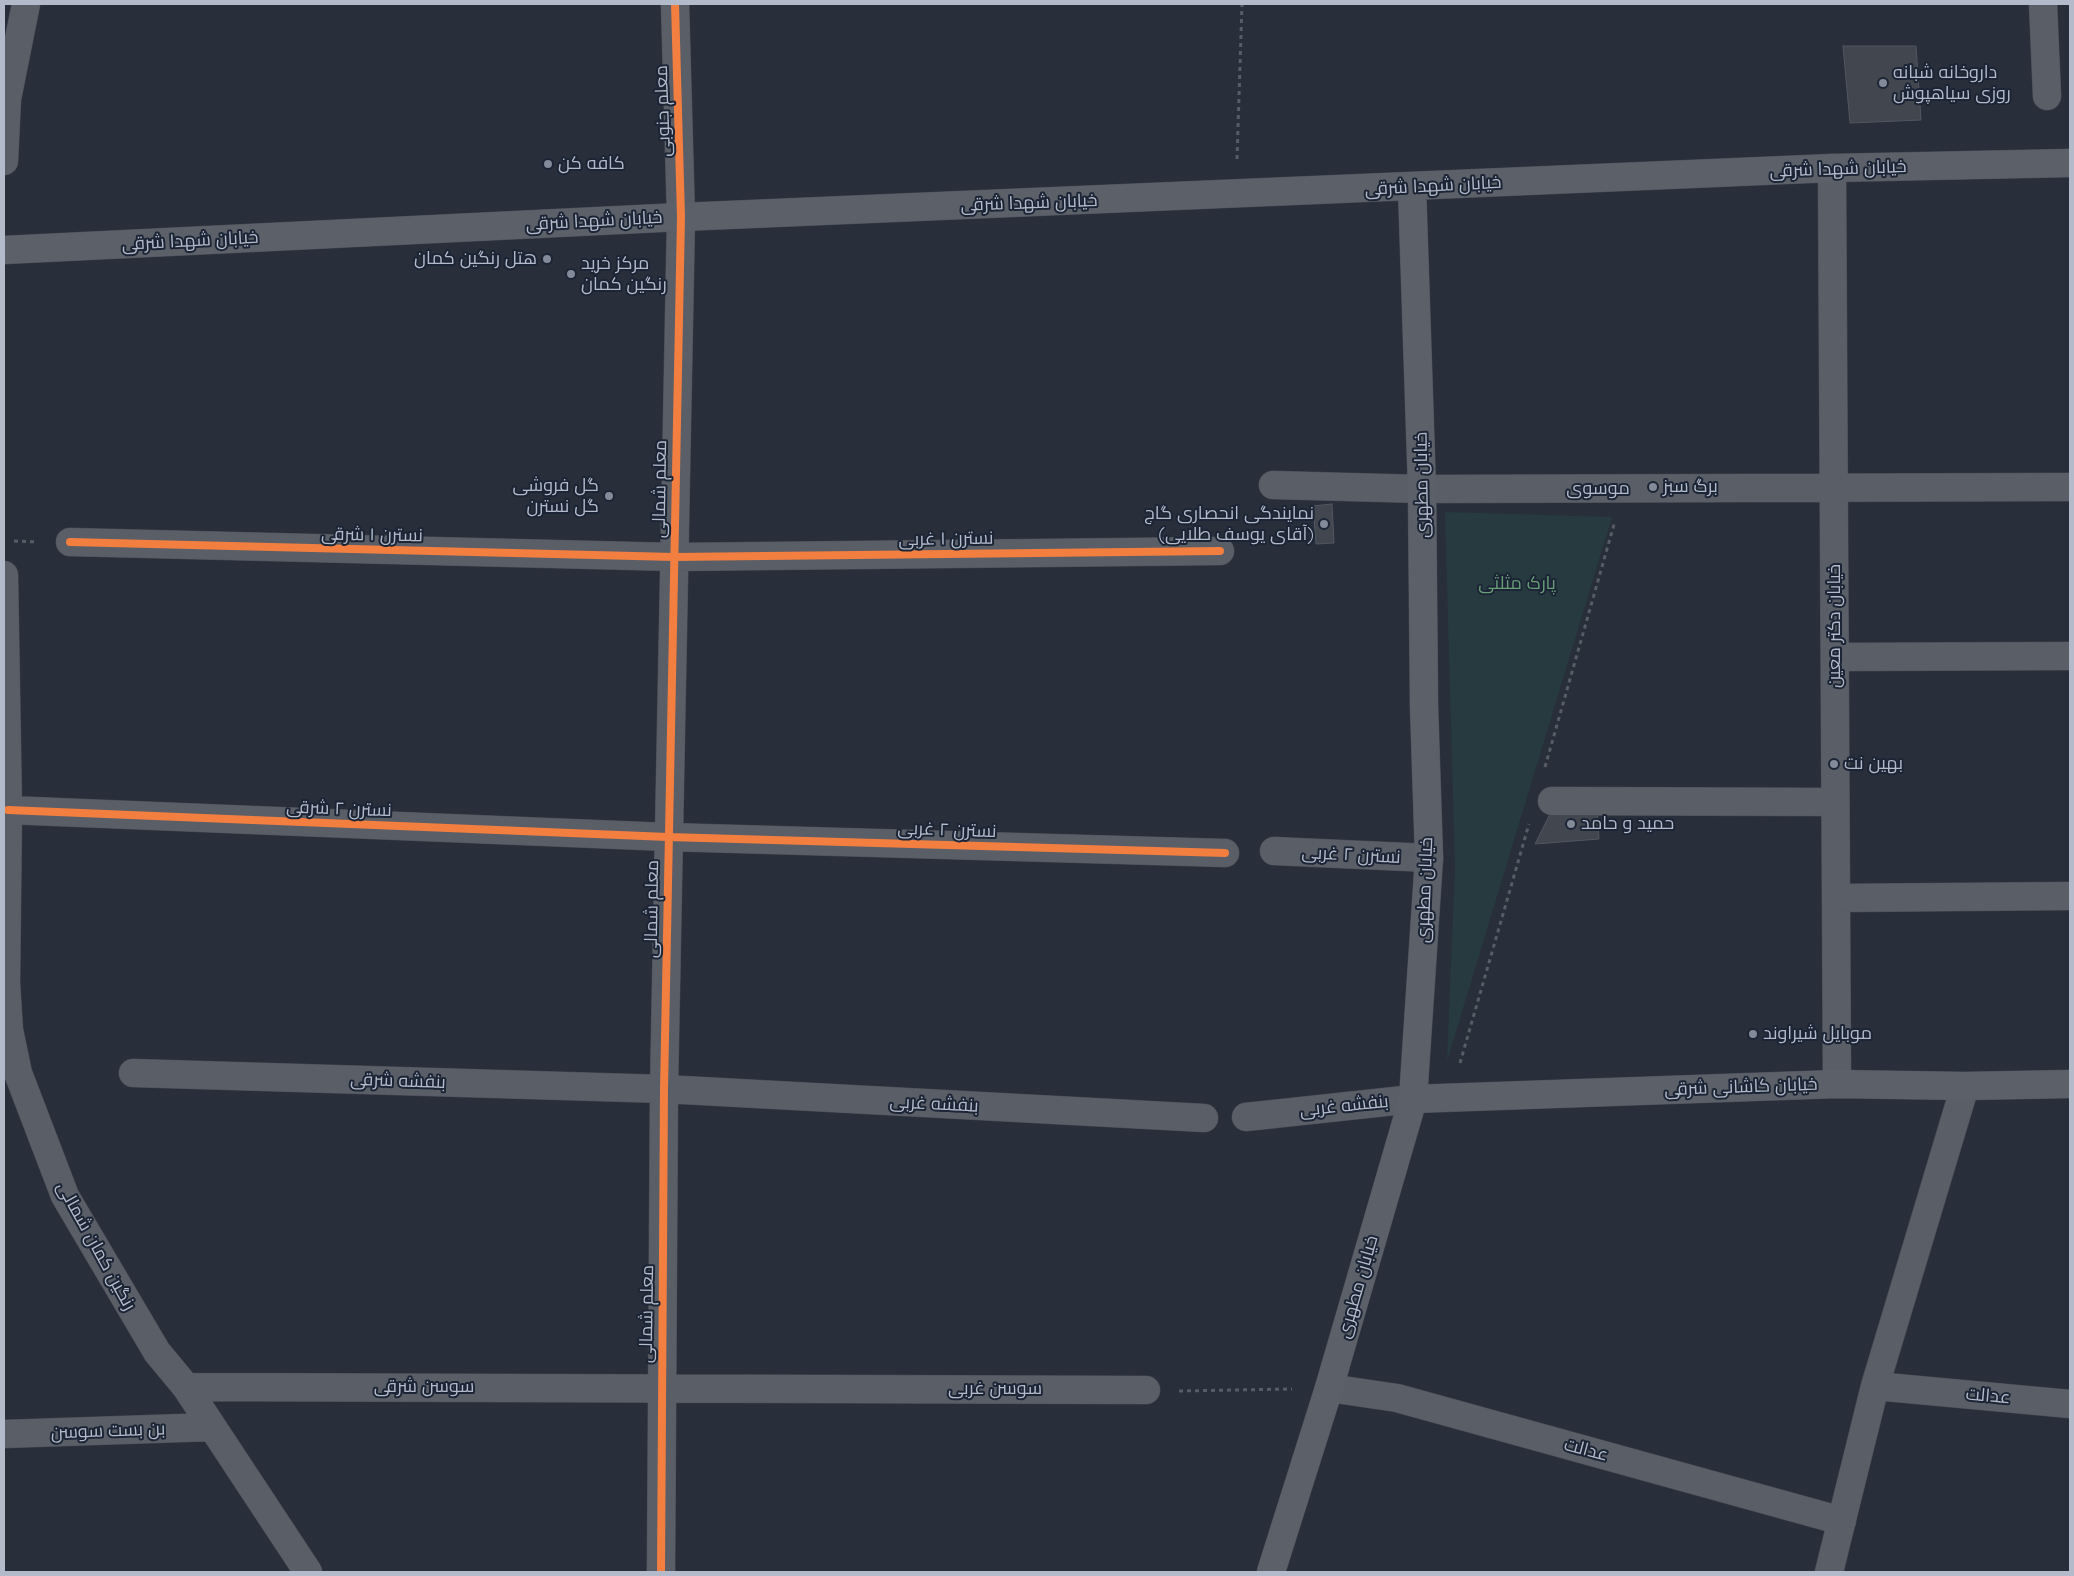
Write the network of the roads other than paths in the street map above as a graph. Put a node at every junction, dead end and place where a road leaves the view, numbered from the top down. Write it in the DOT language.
graph roads {
  1 [pos="26,4"];
  2 [pos="675,4"];
  3 [pos="2044,4"];
  4 [pos="2047,96"];
  5 [pos="4,161"];
  6 [pos="2062,163"];
  7 [pos="1832,168"];
  8 [pos="1412,187"];
  9 [pos="681,217"];
  10 [pos="4,250"];
  11 [pos="1273,486"];
  12 [pos="2070,487"];
  13 [pos="1834,488"];
  14 [pos="1422,489"];
  15 [pos="70,542"];
  16 [pos="1220,551"];
  17 [pos="674,557"];
  18 [pos="4,575"];
  19 [pos="5,647"];
  20 [pos="2070,656"];
  21 [pos="1835,657"];
  22 [pos="1552,802"];
  23 [pos="1835,802"];
  24 [pos="8,810"];
  25 [pos="668,837"];
  26 [pos="1274,851"];
  27 [pos="1225,853"];
  28 [pos="1429,858"];
  29 [pos="2070,896"];
  30 [pos="1836,898"];
  31 [pos="5,983"];
  32 [pos="133,1074"];
  33 [pos="1837,1084"];
  34 [pos="2070,1084"];
  35 [pos="1965,1086"];
  36 [pos="664,1089"];
  37 [pos="1413,1099"];
  38 [pos="1246,1117"];
  39 [pos="1204,1118"];
  40 [pos="1875,1386"];
  41 [pos="186,1387"];
  42 [pos="661,1388"];
  43 [pos="1329,1388"];
  44 [pos="1146,1390"];
  45 [pos="2070,1404"];
  46 [pos="212,1428"];
  47 [pos="4,1434"];
  48 [pos="1842,1521"];
  49 [pos="308,1572"];
  50 [pos="661,1572"];
  51 [pos="1271,1572"];
  52 [pos="1829,1572"];
  1 -- 5 [label="street"];
  2 -- 9 [label="street, معلم جنوبی"];
  3 -- 4 [label="street"];
  6 -- 7 [label="main road, خیابان شهدا شرقی"];
  7 -- 8 [label="main road, خیابان شهدا شرقی"];
  7 -- 13 [label="street, خیابان دکتر معین"];
  8 -- 9 [label="main road, خیابان شهدا شرقی"];
  8 -- 14 [label="main road, خیابان مطهری"];
  9 -- 10 [label="main road, خیابان شهدا شرقی"];
  9 -- 17 [label="street, معلم شمالی"];
  11 -- 14 [label="street, موسوی"];
  12 -- 13 [label="street, موسوی"];
  13 -- 14 [label="street, موسوی"];
  13 -- 21 [label="street, خیابان دکتر معین"];
  14 -- 28 [label="main road, خیابان مطهری"];
  15 -- 17 [label="street, نسترن ۱ شرقی"];
  16 -- 17 [label="street, نسترن ۱ غربی"];
  17 -- 25 [label="street, معلم شمالی"];
  18 -- 19 [label="street, رنگین کمان شمالی"];
  19 -- 24 [label="street, رنگین کمان شمالی"];
  20 -- 21 [label="street"];
  21 -- 23 [label="street, خیابان دکتر معین"];
  22 -- 23 [label="street"];
  23 -- 30 [label="street, خیابان دکتر معین"];
  24 -- 25 [label="street, نسترن ۲ شرقی"];
  24 -- 31 [label="street, رنگین کمان شمالی"];
  25 -- 27 [label="street, نسترن ۲ غربی"];
  25 -- 36 [label="street, معلم شمالی"];
  26 -- 28 [label="street, نسترن ۲ غربی"];
  28 -- 37 [label="main road, خیابان مطهری"];
  29 -- 30 [label="street"];
  30 -- 33 [label="street, خیابان دکتر معین"];
  31 -- 41 [label="street, رنگین کمان شمالی"];
  32 -- 36 [label="street, بنفشه شرقی"];
  33 -- 35 [label="main road, خیابان کاشانی شرقی"];
  33 -- 37 [label="main road, خیابان کاشانی شرقی"];
  34 -- 35 [label="main road, خیابان کاشانی شرقی"];
  35 -- 40 [label="street"];
  36 -- 39 [label="street, بنفشه غربی"];
  36 -- 42 [label="street, معلم شمالی"];
  37 -- 38 [label="street, بنفشه غربی"];
  37 -- 43 [label="main road, خیابان مطهری"];
  40 -- 45 [label="street, عدالت"];
  40 -- 48 [label="street"];
  41 -- 42 [label="street, سوسن شرقی"];
  41 -- 46 [label="street, رنگین کمان شمالی"];
  42 -- 44 [label="street, سوسن غربی"];
  42 -- 50 [label="street, معلم شمالی"];
  43 -- 48 [label="street, عدالت"];
  43 -- 51 [label="main road, خیابان مطهری"];
  46 -- 47 [label="street, بن بست سوسن"];
  46 -- 49 [label="street, رنگین کمان شمالی"];
  48 -- 52 [label="street"];
}
